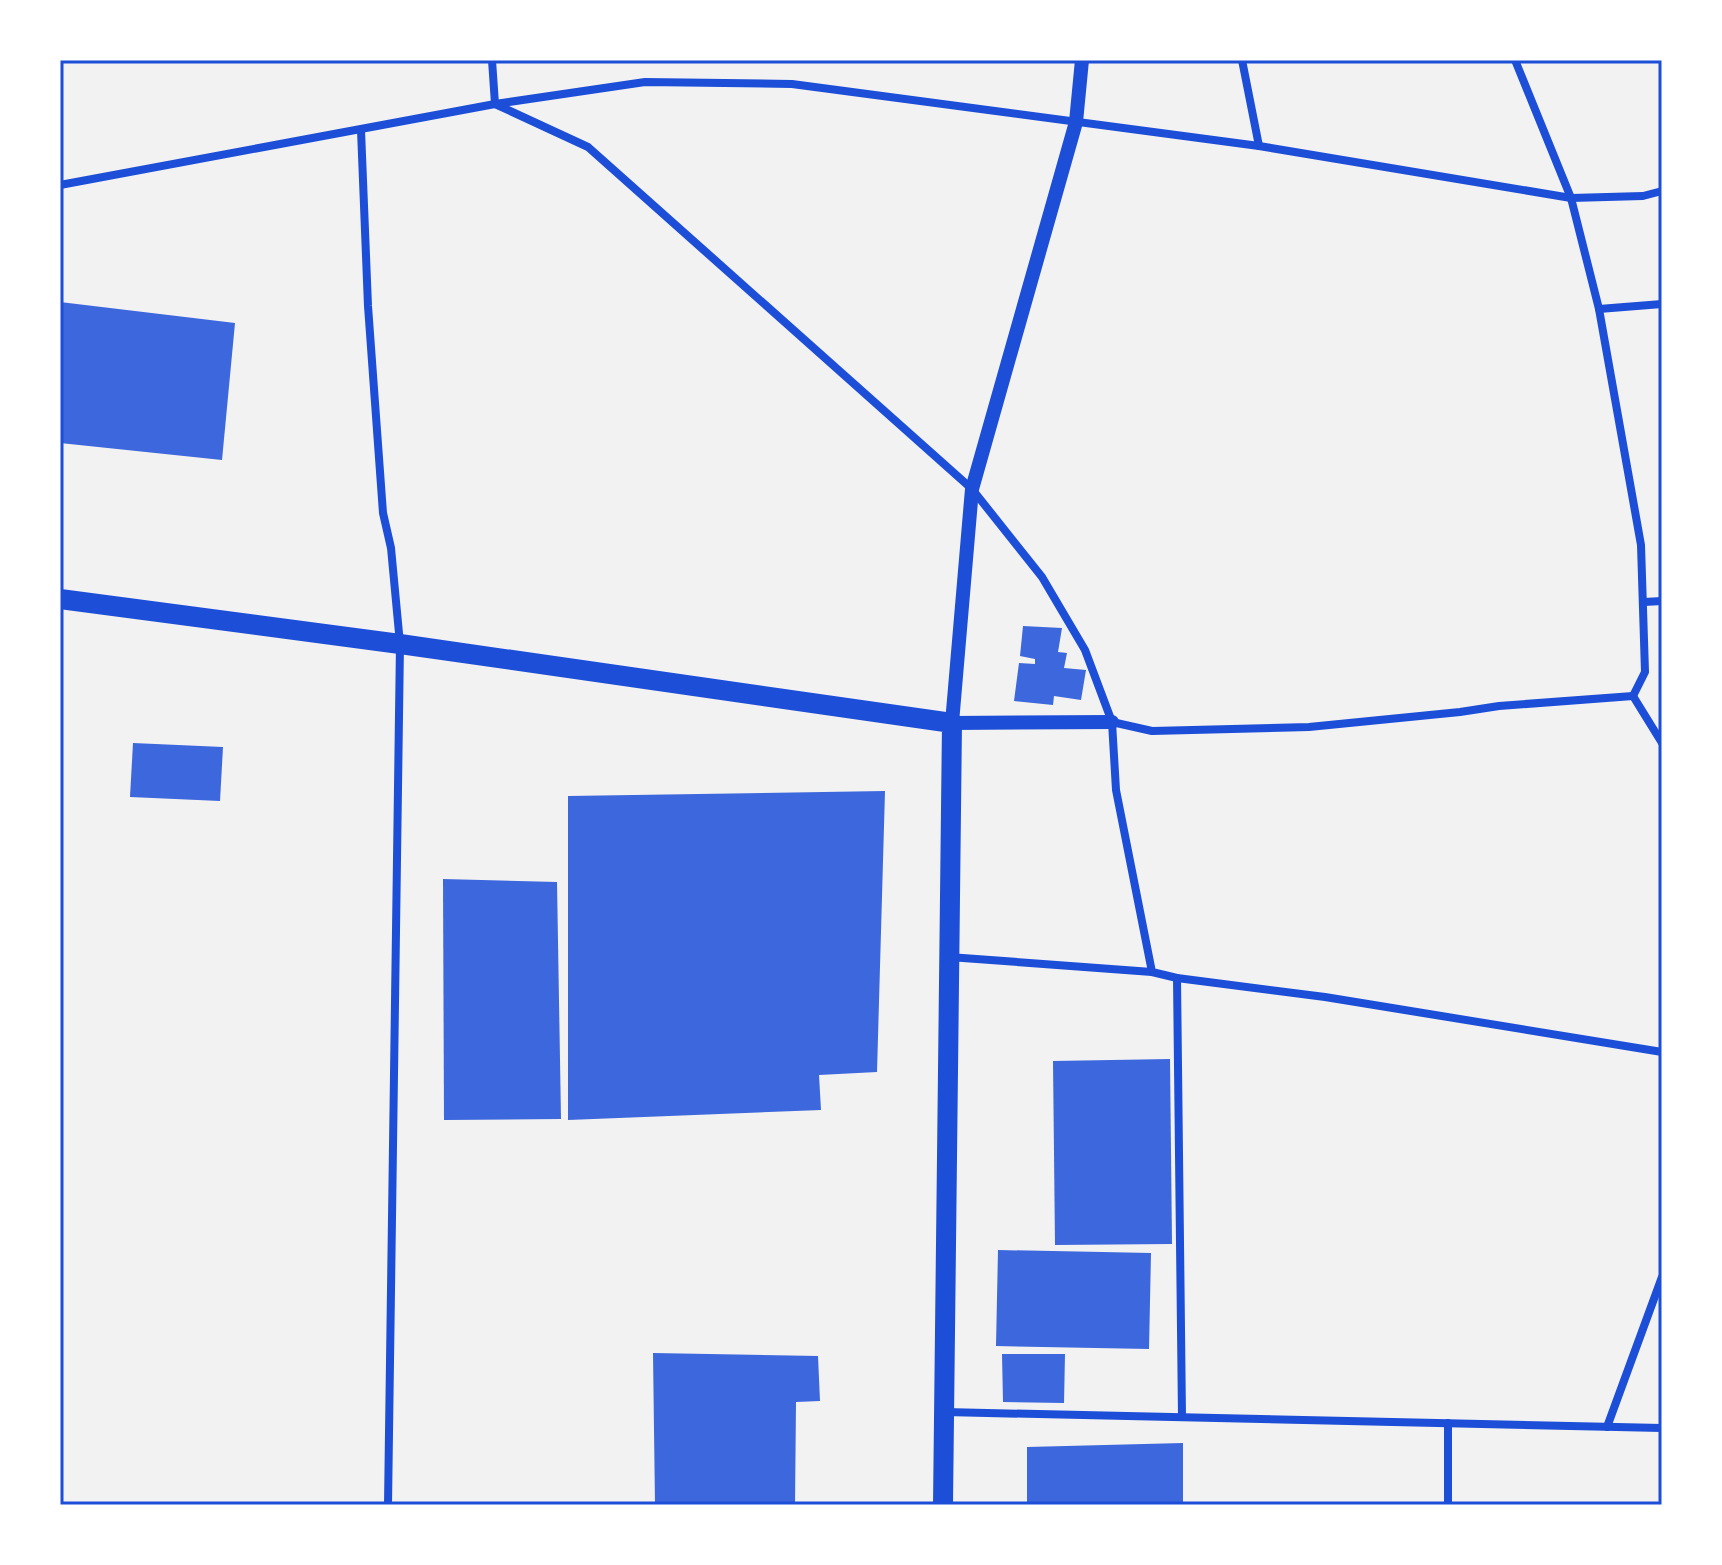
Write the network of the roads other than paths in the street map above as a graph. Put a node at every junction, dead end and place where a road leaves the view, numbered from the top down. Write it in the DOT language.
graph roads {
  1 [pos="492,60"];
  2 [pos="1082,60"];
  3 [pos="1242,60"];
  4 [pos="1515,60"];
  5 [pos="495,104"];
  6 [pos="1076,122"];
  7 [pos="361,130"];
  8 [pos="1259,146"];
  9 [pos="60,185"];
  10 [pos="1662,191"];
  11 [pos="1571,198"];
  12 [pos="1662,304"];
  13 [pos="1599,309"];
  14 [pos="972,489"];
  15 [pos="60,599"];
  16 [pos="1662,601"];
  17 [pos="1644,602"];
  18 [pos="400,644"];
  19 [pos="1633,696"];
  20 [pos="1112,722"];
  21 [pos="952,723"];
  22 [pos="1662,743"];
  23 [pos="949,957"];
  24 [pos="1152,972"];
  25 [pos="1177,978"];
  26 [pos="1662,1052"];
  27 [pos="1662,1277"];
  28 [pos="945,1412"];
  29 [pos="1182,1417"];
  30 [pos="1448,1423"];
  31 [pos="1607,1427"];
  32 [pos="1662,1428"];
  33 [pos="388,1505"];
  34 [pos="943,1505"];
  35 [pos="1448,1505"];
  1 -- 5 [label="street"];
  2 -- 6 [label="street"];
  3 -- 8 [label="street"];
  4 -- 11 [label="street"];
  5 -- 6 [label="street"];
  5 -- 7 [label="street"];
  5 -- 14 [label="street"];
  6 -- 8 [label="street"];
  6 -- 14 [label="street"];
  7 -- 9 [label="street"];
  7 -- 18 [label="street"];
  8 -- 11 [label="street"];
  10 -- 11 [label="street"];
  11 -- 13 [label="street"];
  12 -- 13 [label="street"];
  13 -- 17 [label="street"];
  14 -- 20 [label="street"];
  14 -- 21 [label="street"];
  15 -- 18 [label="main road"];
  16 -- 17 [label="street"];
  17 -- 19 [label="street"];
  18 -- 21 [label="main road"];
  18 -- 33 [label="street"];
  19 -- 20 [label="street"];
  19 -- 22 [label="street"];
  20 -- 21 [label="street"];
  20 -- 24 [label="street"];
  21 -- 23 [label="main road"];
  23 -- 24 [label="street"];
  23 -- 28 [label="main road"];
  24 -- 25 [label="street"];
  25 -- 26 [label="street"];
  25 -- 29 [label="street"];
  27 -- 31 [label="street"];
  28 -- 29 [label="street"];
  28 -- 34 [label="main road"];
  29 -- 30 [label="street"];
  30 -- 31 [label="street"];
  30 -- 35 [label="street"];
  31 -- 32 [label="street"];
}
